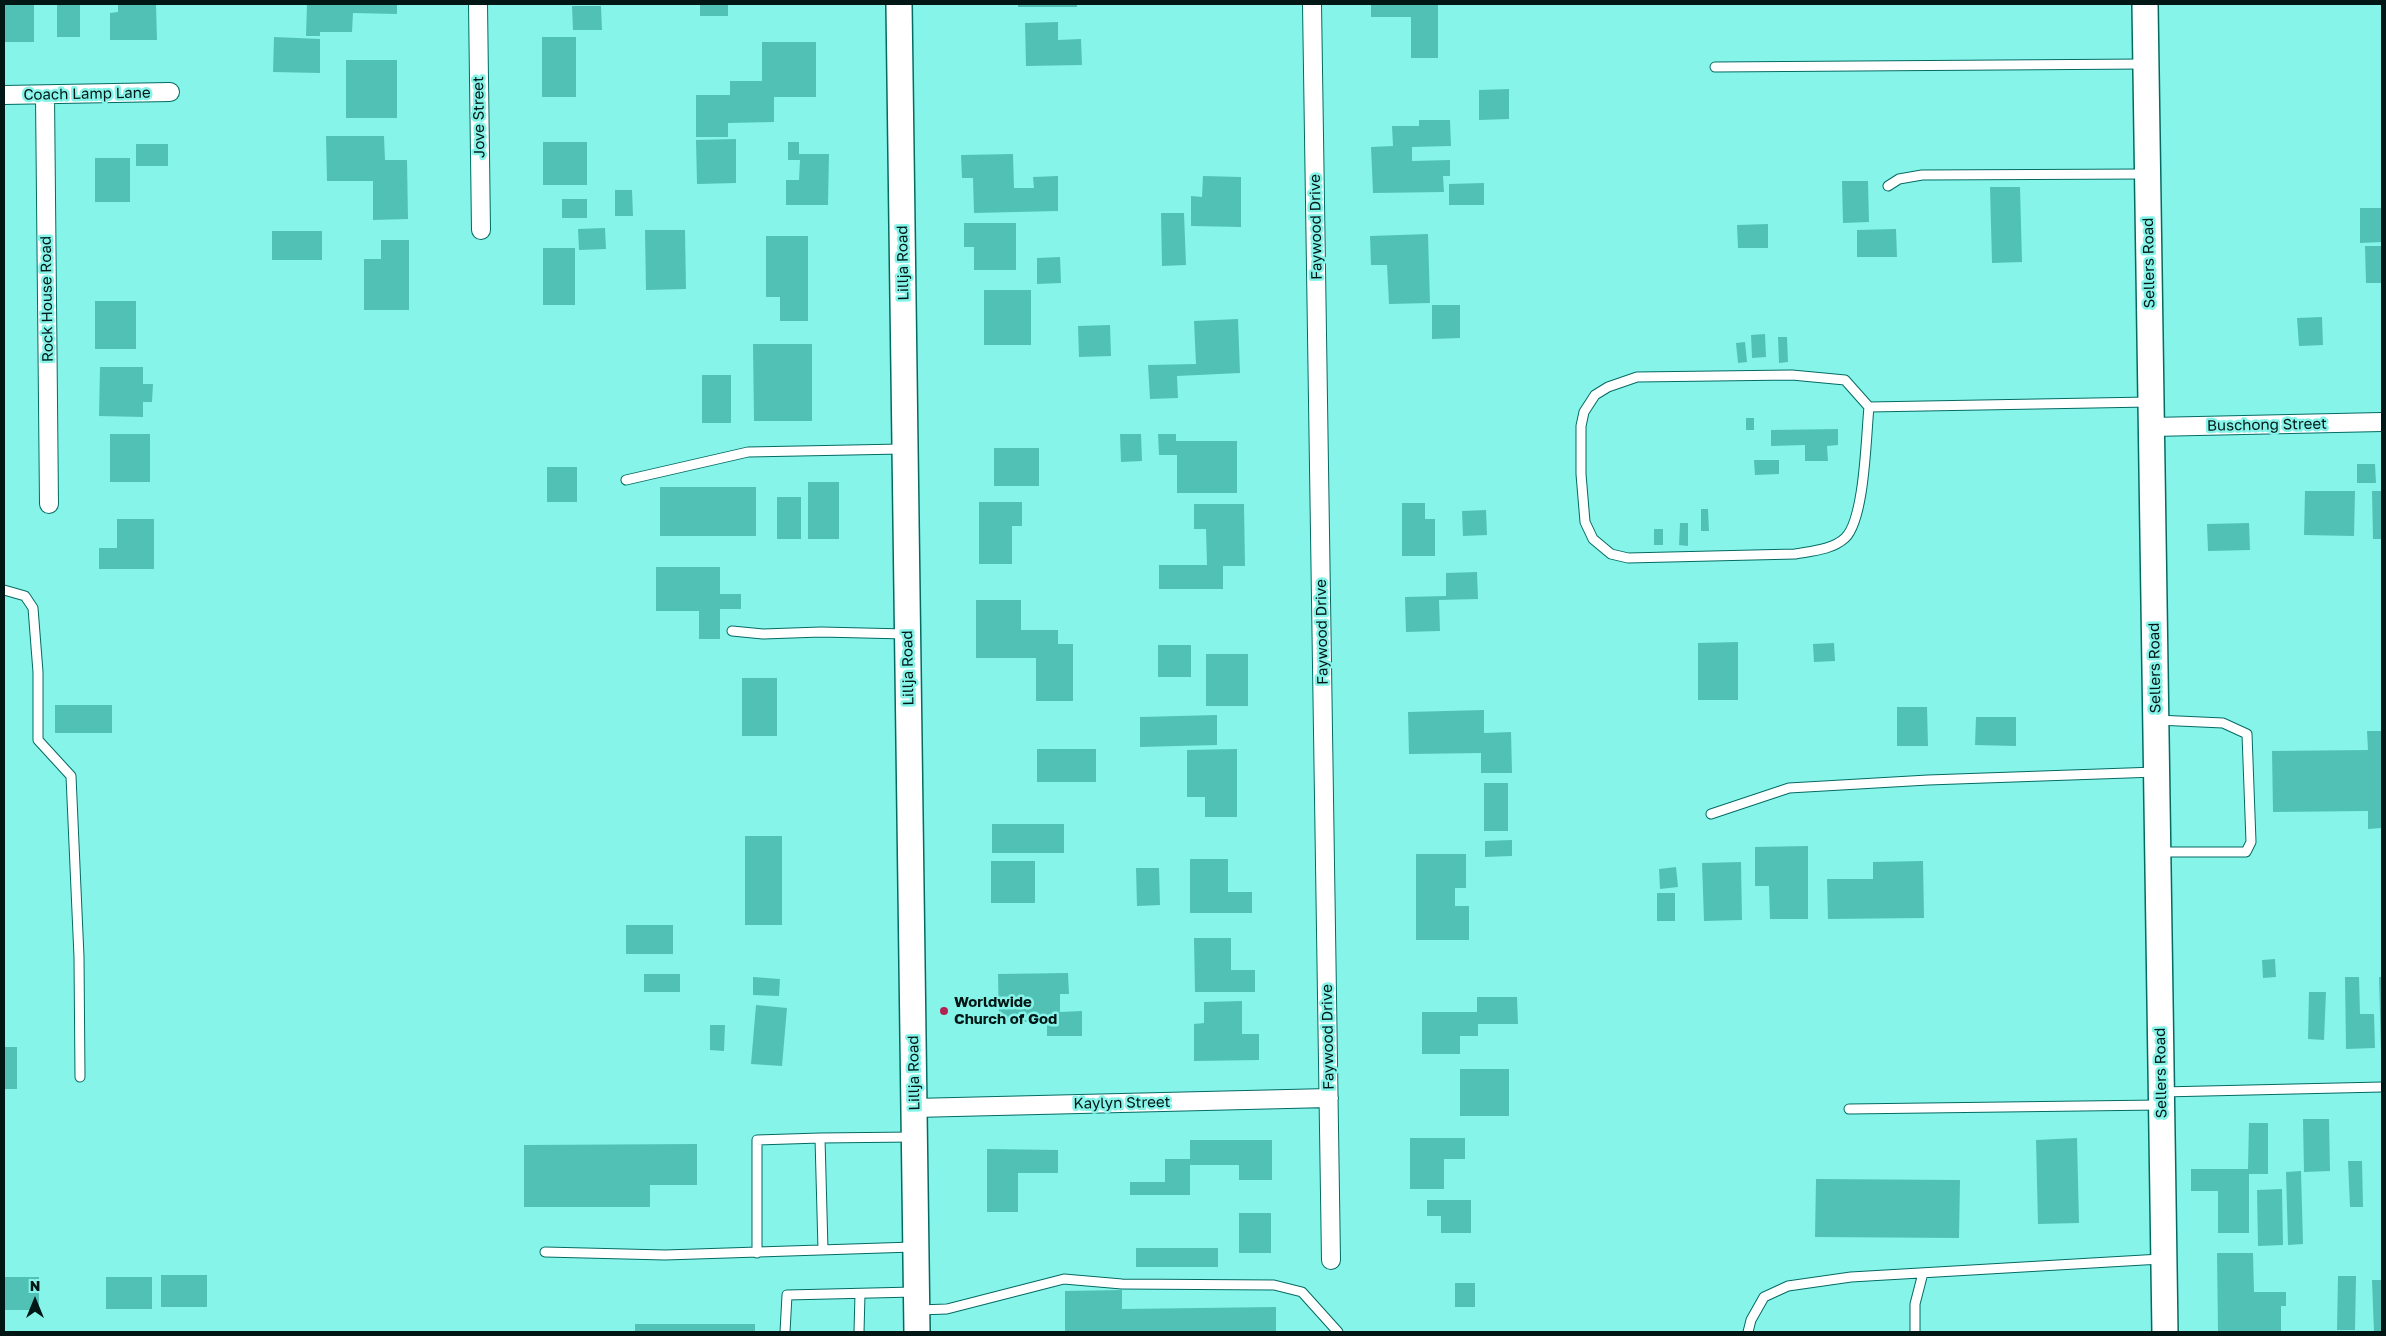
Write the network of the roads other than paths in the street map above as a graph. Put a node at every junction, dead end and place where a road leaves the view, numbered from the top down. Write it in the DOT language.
graph roads {
  1 [pos="478,4"];
  2 [pos="899,4"];
  3 [pos="1312,4"];
  4 [pos="2145,4"];
  5 [pos="2146,63"];
  6 [pos="1715,66"];
  7 [pos="170,92"];
  8 [pos="4,95"];
  9 [pos="44,95"];
  10 [pos="2148,174"];
  11 [pos="1888,186"];
  12 [pos="481,230"];
  13 [pos="2152,402"];
  14 [pos="1869,407"];
  15 [pos="2382,422"];
  16 [pos="2152,427"];
  17 [pos="906,449"];
  18 [pos="626,480"];
  19 [pos="49,504"];
  20 [pos="4,590"];
  21 [pos="732,630"];
  22 [pos="908,634"];
  23 [pos="2156,720"];
  24 [pos="2156,772"];
  25 [pos="1711,814"];
  26 [pos="2158,852"];
  27 [pos="80,1076"];
  28 [pos="2382,1088"];
  29 [pos="1329,1098"];
  30 [pos="2162,1098"];
  31 [pos="914,1108"];
  32 [pos="1850,1109"];
  33 [pos="820,1138"];
  34 [pos="915,1138"];
  35 [pos="916,1246"];
  36 [pos="823,1250"];
  37 [pos="545,1252"];
  38 [pos="756,1253"];
  39 [pos="2164,1259"];
  40 [pos="1331,1260"];
  41 [pos="1923,1273"];
  42 [pos="860,1294"];
  43 [pos="917,1312"];
  44 [pos="786,1332"];
  45 [pos="859,1332"];
  46 [pos="1338,1332"];
  47 [pos="1748,1332"];
  48 [pos="1915,1332"];
  49 [pos="2165,1332"];
  1 -- 12 [label="street, Jove Street"];
  2 -- 17 [label="street, Lillja Road"];
  3 -- 29 [label="street, Faywood Drive"];
  4 -- 5 [label="street, Sellers Road"];
  5 -- 6 [label="lane"];
  5 -- 10 [label="street, Sellers Road"];
  7 -- 9 [label="street, Coach Lamp Lane"];
  8 -- 9 [label="street, Coach Lamp Lane"];
  9 -- 19 [label="street, Rock House Road"];
  10 -- 11 [label="lane"];
  10 -- 13 [label="street, Sellers Road"];
  13 -- 14 [label="lane"];
  13 -- 16 [label="street, Sellers Road"];
  14 -- 14 [label="lane"];
  15 -- 16 [label="street, Buschong Street"];
  16 -- 23 [label="street, Sellers Road"];
  17 -- 18 [label="lane"];
  17 -- 22 [label="street, Lillja Road"];
  20 -- 27 [label="lane"];
  21 -- 22 [label="lane"];
  22 -- 31 [label="street, Lillja Road"];
  23 -- 24 [label="street, Sellers Road"];
  23 -- 26 [label="lane"];
  24 -- 25 [label="lane"];
  24 -- 26 [label="street, Sellers Road"];
  26 -- 30 [label="street, Sellers Road"];
  28 -- 30 [label="lane"];
  29 -- 31 [label="street, Kaylyn Street"];
  29 -- 40 [label="street, Faywood Drive"];
  30 -- 32 [label="lane"];
  30 -- 39 [label="street, Sellers Road"];
  31 -- 34 [label="street, Lillja Road"];
  33 -- 34 [label="lane"];
  33 -- 36 [label="lane"];
  33 -- 38 [label="lane"];
  34 -- 35 [label="street, Lillja Road"];
  35 -- 36 [label="lane"];
  35 -- 43 [label="street, Lillja Road"];
  36 -- 38 [label="lane"];
  37 -- 38 [label="lane"];
  39 -- 41 [label="lane"];
  39 -- 49 [label="street, Sellers Road"];
  41 -- 47 [label="lane"];
  41 -- 48 [label="lane"];
  42 -- 43 [label="lane"];
  42 -- 44 [label="lane"];
  42 -- 45 [label="lane"];
  43 -- 46 [label="lane"];
}
